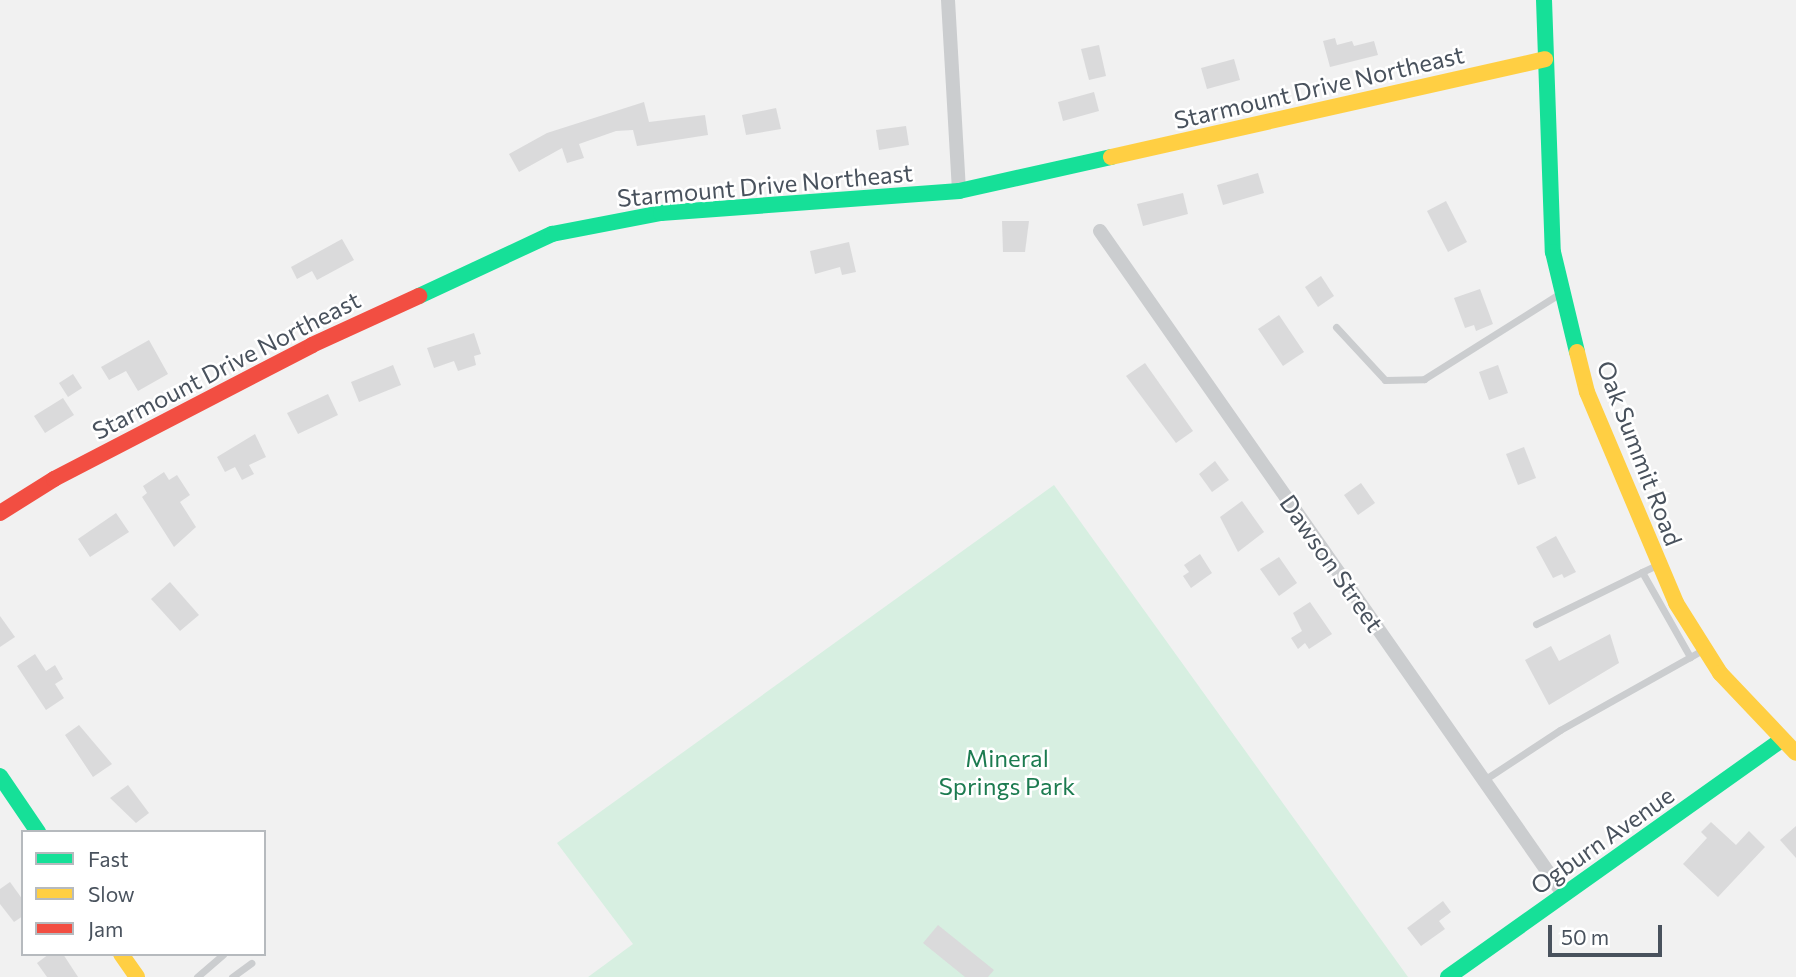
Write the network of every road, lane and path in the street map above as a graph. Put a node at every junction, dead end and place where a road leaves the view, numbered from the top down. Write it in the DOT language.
graph roads {
  1 [pos="948,0"];
  2 [pos="1544,0"];
  3 [pos="1545,59"];
  4 [pos="958,191"];
  5 [pos="1100,231"];
  6 [pos="1563,292"];
  7 [pos="1336,327"];
  8 [pos="0,513"];
  9 [pos="1658,564"];
  10 [pos="1642,572"];
  11 [pos="1536,624"];
  12 [pos="1705,649"];
  13 [pos="1690,657"];
  14 [pos="1782,740"];
  15 [pos="1796,753"];
  16 [pos="0,776"];
  17 [pos="1484,780"];
  18 [pos="37,830"];
  19 [pos="1564,895"];
  20 [pos="122,956"];
  21 [pos="221,956"];
  22 [pos="251,963"];
  23 [pos="136,977"];
  24 [pos="197,977"];
  25 [pos="232,977"];
  26 [pos="1448,977"];
  1 -- 4 [label="street"];
  2 -- 3 [label="street, Oak Summit Road"];
  3 -- 4 [label="street, Starmount Drive Northeast"];
  3 -- 6 [label="street, Oak Summit Road"];
  4 -- 8 [label="street, Starmount Drive Northeast"];
  5 -- 17 [label="street, Dawson Street"];
  6 -- 7 [label="lane"];
  6 -- 9 [label="street, Oak Summit Road"];
  9 -- 10 [label="lane"];
  9 -- 12 [label="street, Oak Summit Road"];
  10 -- 11 [label="lane"];
  10 -- 13 [label="lane"];
  12 -- 13 [label="lane"];
  12 -- 14 [label="street, Oak Summit Road"];
  13 -- 17 [label="lane"];
  14 -- 15 [label="street, Oak Summit Road"];
  14 -- 19 [label="street, Ogburn Avenue"];
  16 -- 18 [label="street"];
  17 -- 19 [label="street, Dawson Street"];
  19 -- 26 [label="street, Ogburn Avenue"];
  20 -- 23 [label="street"];
  21 -- 24 [label="lane"];
  22 -- 25 [label="lane"];
}
